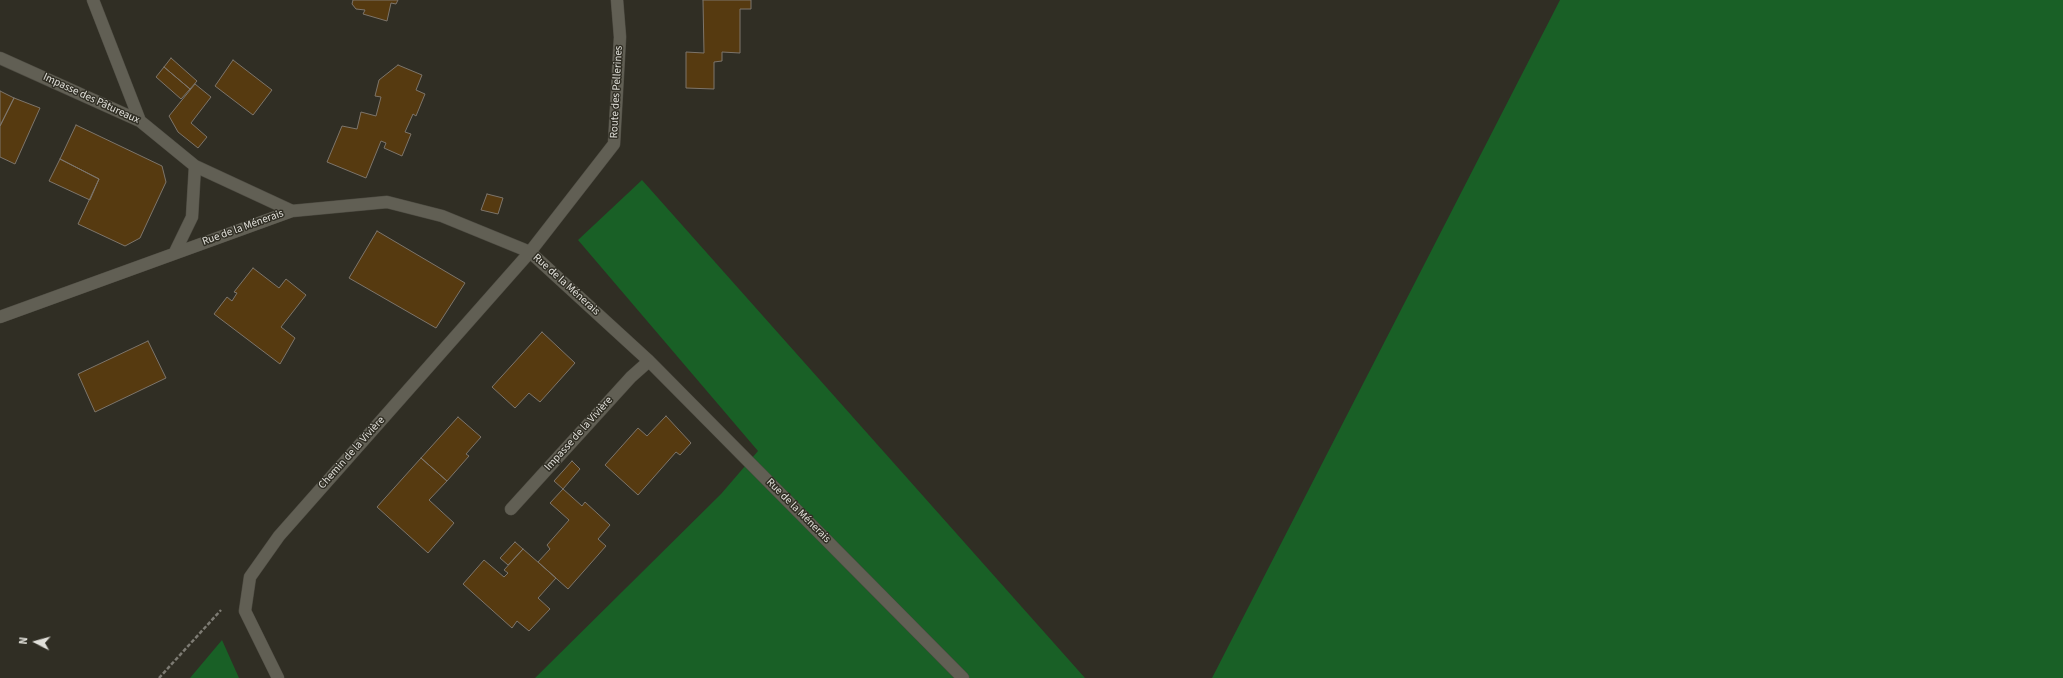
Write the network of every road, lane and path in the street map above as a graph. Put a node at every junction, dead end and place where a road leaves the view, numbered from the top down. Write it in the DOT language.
graph roads {
  1 [pos="93,0"];
  2 [pos="617,0"];
  3 [pos="0,58"];
  4 [pos="140,121"];
  5 [pos="195,166"];
  6 [pos="292,211"];
  7 [pos="175,252"];
  8 [pos="530,252"];
  9 [pos="0,317"];
  10 [pos="648,360"];
  11 [pos="511,509"];
  12 [pos="250,577"];
  13 [pos="159,678"];
  14 [pos="278,678"];
  15 [pos="963,678"];
  1 -- 4 [label="street"];
  2 -- 8 [label="street, Route des Pellerines"];
  3 -- 4 [label="street, Impasse des Pâtureaux"];
  4 -- 5 [label="street, Impasse des Pâtureaux"];
  5 -- 6 [label="street, Impasse des Pâtureaux"];
  5 -- 7 [label="street"];
  6 -- 7 [label="street, Rue de la Ménerais"];
  6 -- 8 [label="street, Rue de la Ménerais"];
  7 -- 9 [label="street, Rue de la Ménerais"];
  8 -- 10 [label="street, Rue de la Ménerais"];
  8 -- 12 [label="street, Chemin de la Vivière"];
  10 -- 11 [label="street, Impasse de la Vivière"];
  10 -- 15 [label="street, Rue de la Ménerais"];
  12 -- 13 [label="path"];
  12 -- 14 [label="street, Chemin de la Vivière"];
}
